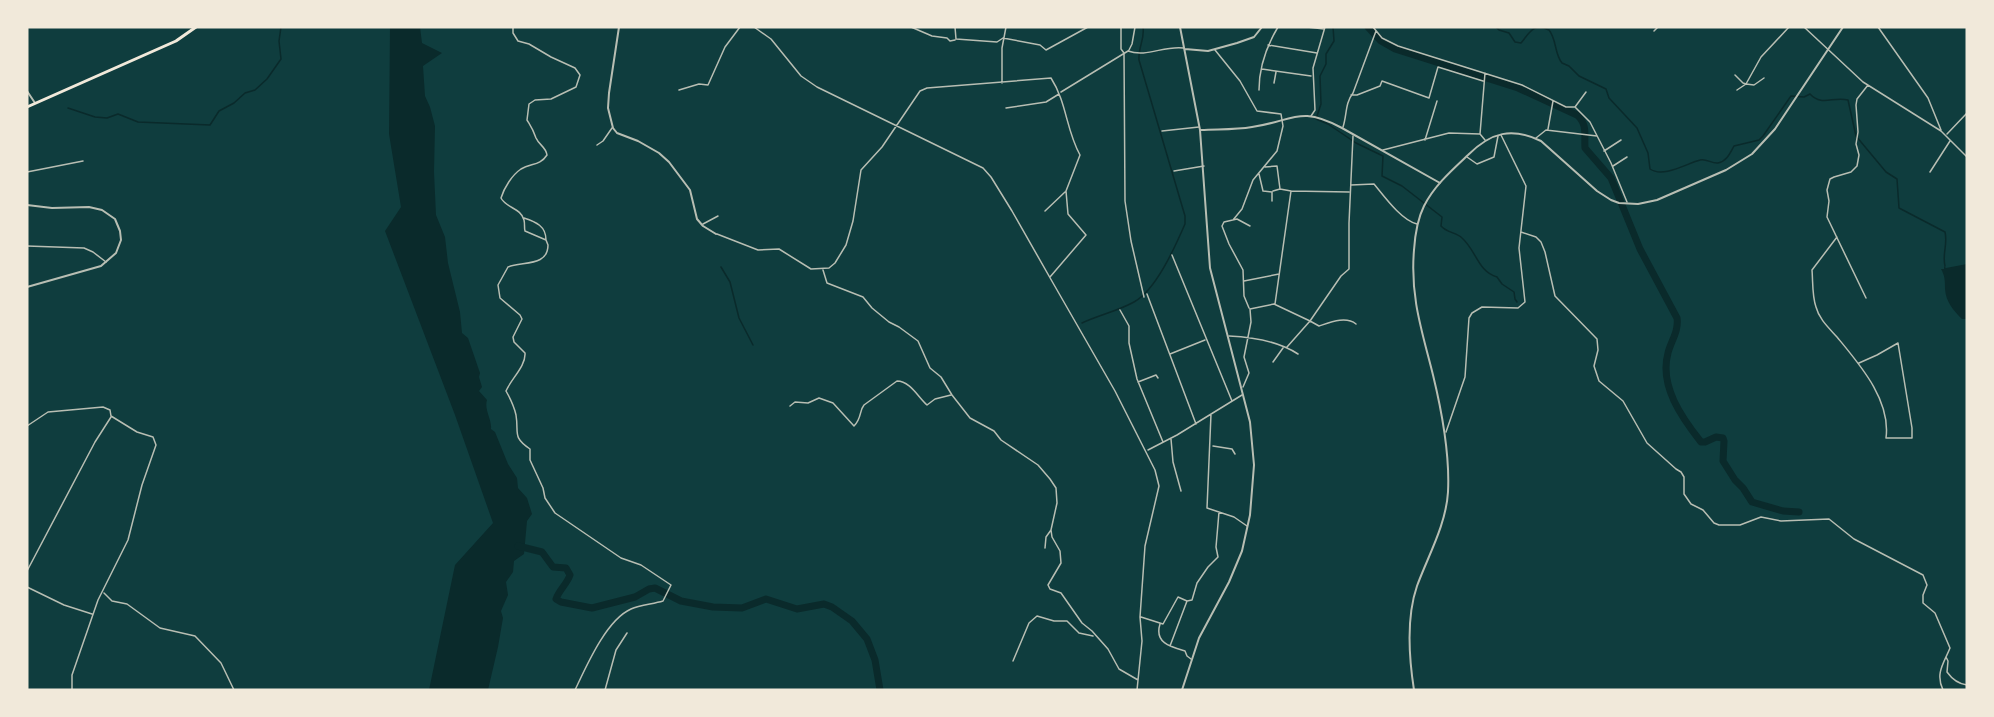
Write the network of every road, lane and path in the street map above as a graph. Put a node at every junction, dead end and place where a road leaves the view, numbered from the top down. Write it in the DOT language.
graph roads {
  1 [pos="196,27"];
  2 [pos="513,27"];
  3 [pos="619,27"];
  4 [pos="740,27"];
  5 [pos="754,27"];
  6 [pos="911,27"];
  7 [pos="955,27"];
  8 [pos="1006,27"];
  9 [pos="1088,27"];
  10 [pos="1121,27"];
  11 [pos="1135,27"];
  12 [pos="1180,27"];
  13 [pos="1262,27"];
  14 [pos="1278,27"];
  15 [pos="1307,27"];
  16 [pos="1373,27"];
  17 [pos="1658,27"];
  18 [pos="1789,27"];
  19 [pos="1804,27"];
  20 [pos="1843,27"];
  21 [pos="1878,27"];
  22 [pos="1325,28"];
  23 [pos="1376,31"];
  24 [pos="1654,31"];
  25 [pos="1003,38"];
  26 [pos="956,39"];
  27 [pos="1267,45"];
  28 [pos="1185,49"];
  29 [pos="1827,49"];
  30 [pos="1215,50"];
  31 [pos="1128,51"];
  32 [pos="1124,53"];
  33 [pos="1318,53"];
  34 [pos="1261,69"];
  35 [pos="1276,71"];
  36 [pos="1485,73"];
  37 [pos="1735,75"];
  38 [pos="1312,77"];
  39 [pos="1764,78"];
  40 [pos="1483,81"];
  41 [pos="1002,82"];
  42 [pos="1274,83"];
  43 [pos="1746,84"];
  44 [pos="1868,85"];
  45 [pos="679,90"];
  46 [pos="1259,90"];
  47 [pos="1737,90"];
  48 [pos="27,91"];
  49 [pos="1586,92"];
  50 [pos="1060,93"];
  51 [pos="1351,95"];
  52 [pos="1437,100"];
  53 [pos="1553,101"];
  54 [pos="35,103"];
  55 [pos="1575,106"];
  56 [pos="27,107"];
  57 [pos="1006,108"];
  58 [pos="1967,113"];
  59 [pos="1311,116"];
  60 [pos="1283,120"];
  61 [pos="896,127"];
  62 [pos="613,128"];
  63 [pos="1199,128"];
  64 [pos="1342,128"];
  65 [pos="1162,130"];
  66 [pos="1548,130"];
  67 [pos="1941,131"];
  68 [pos="1353,134"];
  69 [pos="1480,134"];
  70 [pos="1500,134"];
  71 [pos="1945,135"];
  72 [pos="1597,136"];
  73 [pos="1536,138"];
  74 [pos="1485,140"];
  75 [pos="1621,140"];
  76 [pos="1425,141"];
  77 [pos="1951,141"];
  78 [pos="597,145"];
  79 [pos="1382,150"];
  80 [pos="1604,151"];
  81 [pos="1466,156"];
  82 [pos="1627,157"];
  83 [pos="1967,157"];
  84 [pos="83,161"];
  85 [pos="1204,166"];
  86 [pos="1264,166"];
  87 [pos="1612,166"];
  88 [pos="1174,171"];
  89 [pos="27,172"];
  90 [pos="1930,172"];
  91 [pos="1258,173"];
  92 [pos="1440,183"];
  93 [pos="1350,185"];
  94 [pos="1280,189"];
  95 [pos="1066,191"];
  96 [pos="1291,191"];
  97 [pos="1272,192"];
  98 [pos="1350,192"];
  99 [pos="1272,201"];
  100 [pos="1627,203"];
  101 [pos="27,205"];
  102 [pos="1045,211"];
  103 [pos="718,216"];
  104 [pos="523,218"];
  105 [pos="1233,220"];
  106 [pos="1417,224"];
  107 [pos="702,225"];
  108 [pos="1250,226"];
  109 [pos="1521,232"];
  110 [pos="716,234"];
  111 [pos="1837,237"];
  112 [pos="546,240"];
  113 [pos="27,246"];
  114 [pos="1172,255"];
  115 [pos="107,262"];
  116 [pos="823,269"];
  117 [pos="1280,274"];
  118 [pos="1050,277"];
  119 [pos="1243,281"];
  120 [pos="27,287"];
  121 [pos="1147,294"];
  122 [pos="1144,297"];
  123 [pos="1866,298"];
  124 [pos="1275,305"];
  125 [pos="1250,309"];
  126 [pos="1120,310"];
  127 [pos="1310,321"];
  128 [pos="1356,324"];
  129 [pos="1228,336"];
  130 [pos="1247,337"];
  131 [pos="1206,339"];
  132 [pos="1286,347"];
  133 [pos="1170,354"];
  134 [pos="1298,354"];
  135 [pos="1274,362"];
  136 [pos="1859,363"];
  137 [pos="1158,378"];
  138 [pos="1138,382"];
  139 [pos="1242,388"];
  140 [pos="1244,394"];
  141 [pos="952,395"];
  142 [pos="1232,401"];
  143 [pos="790,406"];
  144 [pos="1211,414"];
  145 [pos="111,416"];
  146 [pos="1196,424"];
  147 [pos="27,426"];
  148 [pos="1444,434"];
  149 [pos="1170,438"];
  150 [pos="1163,442"];
  151 [pos="1211,446"];
  152 [pos="1147,450"];
  153 [pos="1234,454"];
  154 [pos="1181,491"];
  155 [pos="1219,512"];
  156 [pos="1248,526"];
  157 [pos="1051,530"];
  158 [pos="1045,548"];
  159 [pos="27,571"];
  160 [pos="27,587"];
  161 [pos="103,592"];
  162 [pos="1187,601"];
  163 [pos="93,615"];
  164 [pos="1140,616"];
  165 [pos="1160,623"];
  166 [pos="627,633"];
  167 [pos="1094,636"];
  168 [pos="1170,647"];
  169 [pos="1946,657"];
  170 [pos="1191,659"];
  171 [pos="1013,661"];
  172 [pos="1138,681"];
  173 [pos="1967,685"];
  174 [pos="72,690"];
  175 [pos="234,690"];
  176 [pos="575,690"];
  177 [pos="605,690"];
  178 [pos="1137,690"];
  179 [pos="1182,690"];
  180 [pos="1414,690"];
  181 [pos="1943,690"];
  1 -- 54 [label="highway"];
  2 -- 104 [label="street"];
  3 -- 62 [label="street"];
  4 -- 45 [label="street"];
  5 -- 61 [label="street"];
  6 -- 26 [label="street"];
  7 -- 26 [label="street"];
  8 -- 25 [label="street"];
  9 -- 25 [label="street"];
  10 -- 32 [label="street"];
  11 -- 31 [label="street"];
  12 -- 28 [label="street"];
  13 -- 30 [label="street"];
  14 -- 27 [label="street"];
  15 -- 22 [label="street"];
  16 -- 23 [label="street"];
  17 -- 24 [label="street"];
  18 -- 43 [label="street"];
  19 -- 29 [label="street"];
  20 -- 29 [label="street"];
  21 -- 67 [label="street"];
  22 -- 33 [label="street"];
  23 -- 36 [label="street"];
  23 -- 51 [label="street"];
  25 -- 26 [label="street"];
  25 -- 41 [label="street"];
  27 -- 33 [label="street"];
  27 -- 34 [label="street"];
  28 -- 30 [label="street"];
  28 -- 31 [label="street"];
  28 -- 63 [label="street"];
  29 -- 44 [label="street"];
  29 -- 100 [label="street"];
  30 -- 60 [label="street"];
  31 -- 32 [label="street"];
  32 -- 50 [label="street"];
  32 -- 122 [label="street"];
  33 -- 38 [label="street"];
  34 -- 35 [label="street"];
  34 -- 46 [label="street"];
  35 -- 38 [label="street"];
  35 -- 42 [label="street"];
  36 -- 40 [label="street"];
  36 -- 53 [label="street"];
  37 -- 43 [label="street"];
  38 -- 59 [label="street"];
  39 -- 43 [label="street"];
  40 -- 51 [label="street"];
  40 -- 69 [label="street"];
  41 -- 50 [label="street"];
  41 -- 61 [label="street"];
  43 -- 47 [label="street"];
  44 -- 67 [label="street"];
  44 -- 111 [label="street"];
  48 -- 54 [label="street"];
  49 -- 55 [label="street"];
  50 -- 57 [label="street"];
  50 -- 95 [label="street"];
  51 -- 64 [label="street"];
  52 -- 76 [label="street"];
  53 -- 55 [label="street"];
  53 -- 66 [label="street"];
  54 -- 56 [label="highway"];
  55 -- 72 [label="street"];
  58 -- 71 [label="street"];
  59 -- 60 [label="street"];
  59 -- 64 [label="street"];
  60 -- 63 [label="street"];
  60 -- 86 [label="street"];
  61 -- 116 [label="street"];
  61 -- 118 [label="street"];
  62 -- 78 [label="street"];
  62 -- 107 [label="street"];
  63 -- 65 [label="street"];
  63 -- 85 [label="street"];
  64 -- 68 [label="street"];
  66 -- 72 [label="street"];
  66 -- 73 [label="street"];
  67 -- 71 [label="street"];
  68 -- 79 [label="street"];
  68 -- 93 [label="street"];
  69 -- 74 [label="street"];
  69 -- 76 [label="street"];
  70 -- 73 [label="street"];
  70 -- 74 [label="street"];
  70 -- 81 [label="street"];
  70 -- 109 [label="street"];
  71 -- 77 [label="street"];
  72 -- 80 [label="street"];
  73 -- 100 [label="street"];
  74 -- 81 [label="street"];
  75 -- 80 [label="street"];
  76 -- 79 [label="street"];
  77 -- 83 [label="street"];
  77 -- 90 [label="street"];
  79 -- 92 [label="street"];
  80 -- 87 [label="street"];
  81 -- 92 [label="street"];
  82 -- 87 [label="street"];
  84 -- 89 [label="street"];
  85 -- 88 [label="street"];
  85 -- 129 [label="street"];
  86 -- 91 [label="street"];
  86 -- 94 [label="street"];
  87 -- 100 [label="street"];
  91 -- 97 [label="street"];
  91 -- 105 [label="street"];
  92 -- 106 [label="street"];
  93 -- 98 [label="street"];
  93 -- 106 [label="street"];
  94 -- 96 [label="street"];
  94 -- 97 [label="street"];
  95 -- 102 [label="street"];
  95 -- 118 [label="street"];
  96 -- 98 [label="street"];
  96 -- 117 [label="street"];
  97 -- 99 [label="street"];
  98 -- 127 [label="street"];
  101 -- 115 [label="street"];
  103 -- 107 [label="street"];
  104 -- 112 [label="street"];
  104 -- 112 [label="street"];
  105 -- 108 [label="street"];
  105 -- 119 [label="street"];
  106 -- 148 [label="street"];
  107 -- 110 [label="street"];
  109 -- 148 [label="street"];
  109 -- 169 [label="street"];
  110 -- 116 [label="street"];
  111 -- 123 [label="street"];
  111 -- 136 [label="street"];
  112 -- 176 [label="street"];
  113 -- 115 [label="street"];
  114 -- 131 [label="street"];
  115 -- 120 [label="street"];
  116 -- 141 [label="street"];
  117 -- 119 [label="street"];
  117 -- 124 [label="street"];
  118 -- 152 [label="street"];
  119 -- 125 [label="street"];
  121 -- 133 [label="street"];
  124 -- 125 [label="street"];
  124 -- 127 [label="street"];
  125 -- 130 [label="street"];
  126 -- 138 [label="street"];
  127 -- 128 [label="street"];
  127 -- 132 [label="street"];
  129 -- 130 [label="street"];
  129 -- 139 [label="street"];
  130 -- 132 [label="street"];
  130 -- 139 [label="street"];
  131 -- 133 [label="street"];
  131 -- 142 [label="street"];
  132 -- 134 [label="street"];
  132 -- 135 [label="street"];
  133 -- 146 [label="street"];
  136 -- 136 [label="street"];
  137 -- 138 [label="street"];
  138 -- 150 [label="street"];
  139 -- 140 [label="street"];
  140 -- 142 [label="street"];
  140 -- 156 [label="street"];
  141 -- 143 [label="street"];
  141 -- 157 [label="street"];
  142 -- 144 [label="street"];
  144 -- 146 [label="street"];
  144 -- 151 [label="street"];
  145 -- 147 [label="street"];
  145 -- 159 [label="street"];
  145 -- 161 [label="street"];
  146 -- 149 [label="street"];
  148 -- 180 [label="street"];
  149 -- 150 [label="street"];
  149 -- 154 [label="street"];
  150 -- 152 [label="street"];
  151 -- 153 [label="street"];
  151 -- 155 [label="street"];
  152 -- 164 [label="street"];
  155 -- 156 [label="street"];
  155 -- 162 [label="street"];
  156 -- 170 [label="street"];
  157 -- 158 [label="street"];
  157 -- 167 [label="street"];
  160 -- 163 [label="street"];
  161 -- 163 [label="street"];
  161 -- 175 [label="street"];
  162 -- 165 [label="street"];
  162 -- 168 [label="street"];
  163 -- 174 [label="street"];
  164 -- 165 [label="street"];
  164 -- 172 [label="street"];
  165 -- 168 [label="street"];
  166 -- 177 [label="street"];
  167 -- 171 [label="street"];
  167 -- 172 [label="street"];
  168 -- 170 [label="street"];
  169 -- 173 [label="street"];
  169 -- 181 [label="street"];
  170 -- 179 [label="street"];
  172 -- 178 [label="street"];
}
